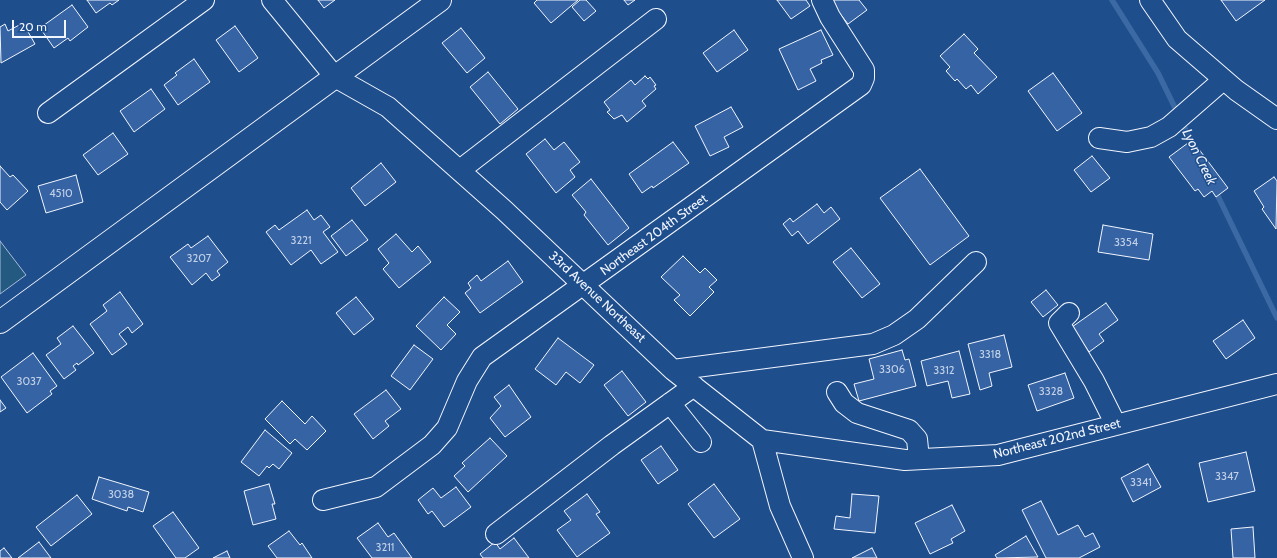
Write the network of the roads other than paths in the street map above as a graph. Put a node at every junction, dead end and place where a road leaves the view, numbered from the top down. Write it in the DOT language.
graph roads {
  1 [pos="204,0"];
  2 [pos="272,0"];
  3 [pos="440,0"];
  4 [pos="822,0"];
  5 [pos="1150,0"];
  6 [pos="656,18"];
  7 [pos="335,77"];
  8 [pos="1224,80"];
  9 [pos="48,113"];
  10 [pos="1277,119"];
  11 [pos="1099,138"];
  12 [pos="460,170"];
  13 [pos="976,262"];
  14 [pos="584,285"];
  15 [pos="1069,313"];
  16 [pos="0,322"];
  17 [pos="673,370"];
  18 [pos="1277,384"];
  19 [pos="694,386"];
  20 [pos="837,392"];
  21 [pos="670,403"];
  22 [pos="1116,425"];
  23 [pos="762,440"];
  24 [pos="701,442"];
  25 [pos="919,459"];
  26 [pos="324,500"];
  27 [pos="496,534"];
  28 [pos="803,558"];
  1 -- 9 [label="street"];
  2 -- 7 [label="street"];
  3 -- 7 [label="main road"];
  4 -- 14 [label="street, Northeast 204th Street"];
  5 -- 8 [label="street"];
  6 -- 12 [label="street"];
  7 -- 12 [label="street, 33rd Avenue Northeast"];
  7 -- 16 [label="main road"];
  8 -- 10 [label="street"];
  8 -- 11 [label="street"];
  12 -- 14 [label="street, 33rd Avenue Northeast"];
  13 -- 17 [label="street"];
  14 -- 17 [label="street, 33rd Avenue Northeast"];
  14 -- 26 [label="street, Northeast 204th Street"];
  15 -- 22 [label="street"];
  17 -- 19 [label="street, 33rd Avenue Northeast"];
  18 -- 22 [label="street, Northeast 202nd Street"];
  19 -- 21 [label="street"];
  19 -- 23 [label="street, 33rd Avenue Northeast"];
  20 -- 25 [label="street"];
  21 -- 24 [label="street"];
  21 -- 27 [label="street"];
  22 -- 25 [label="street, Northeast 202nd Street"];
  23 -- 25 [label="street, Northeast 202nd Street"];
  23 -- 28 [label="street"];
}
